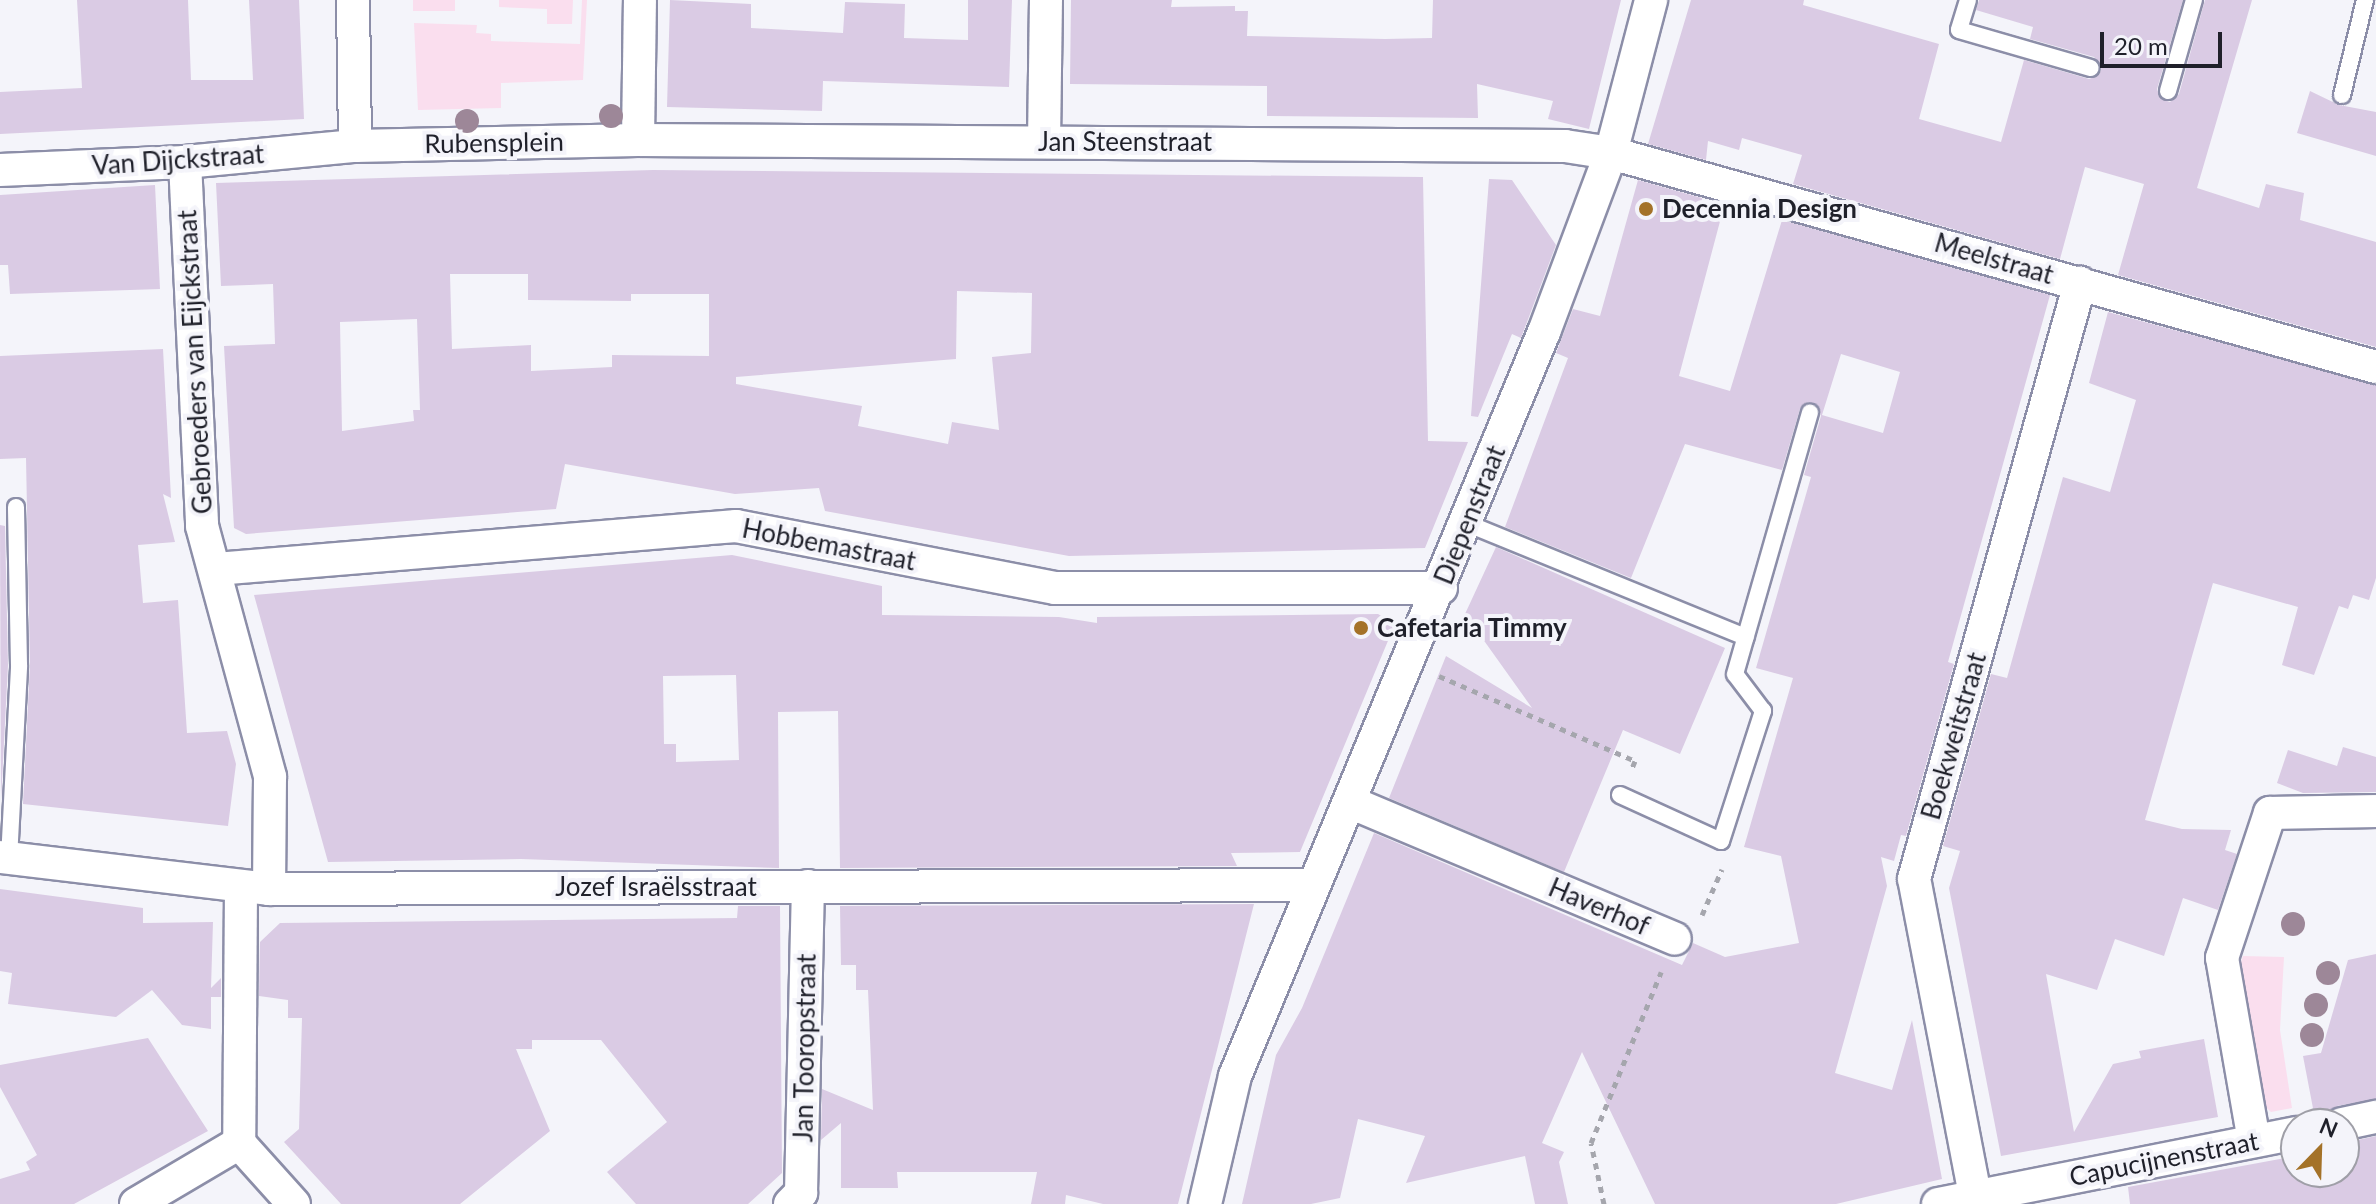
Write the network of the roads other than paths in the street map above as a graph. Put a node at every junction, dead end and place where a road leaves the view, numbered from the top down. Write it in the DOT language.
graph roads {
  1 [pos="353,0"];
  2 [pos="640,0"];
  3 [pos="1046,0"];
  4 [pos="1651,0"];
  5 [pos="1968,0"];
  6 [pos="2194,0"];
  7 [pos="2365,0"];
  8 [pos="2091,68"];
  9 [pos="2168,91"];
  10 [pos="2342,95"];
  11 [pos="638,140"];
  12 [pos="1044,142"];
  13 [pos="355,146"];
  14 [pos="1611,153"];
  15 [pos="185,162"];
  16 [pos="0,170"];
  17 [pos="2080,283"];
  18 [pos="2376,367"];
  19 [pos="1810,413"];
  20 [pos="16,507"];
  21 [pos="1466,523"];
  22 [pos="216,569"];
  23 [pos="1441,588"];
  24 [pos="1746,637"];
  25 [pos="1620,795"];
  26 [pos="1352,803"];
  27 [pos="2376,811"];
  28 [pos="5,858"];
  29 [pos="1314,885"];
  30 [pos="808,886"];
  31 [pos="255,888"];
  32 [pos="1675,939"];
  33 [pos="2280,1136"];
  34 [pos="2254,1141"];
  35 [pos="239,1143"];
  36 [pos="1975,1195"];
  37 [pos="136,1204"];
  38 [pos="294,1204"];
  39 [pos="790,1204"];
  40 [pos="1205,1204"];
  41 [pos="1938,1204"];
  1 -- 13 [label="street"];
  2 -- 11 [label="street"];
  3 -- 12 [label="street"];
  4 -- 14 [label="street, Diepenstraat"];
  5 -- 8 [label="lane"];
  6 -- 9 [label="lane"];
  7 -- 10 [label="lane"];
  11 -- 12 [label="street, Jan Steenstraat"];
  11 -- 13 [label="street, Rubensplein"];
  12 -- 14 [label="street, Jan Steenstraat"];
  13 -- 15 [label="street, Van Dijckstraat"];
  14 -- 17 [label="street, Meelstraat"];
  14 -- 21 [label="street, Diepenstraat"];
  15 -- 16 [label="street, Van Dijckstraat"];
  15 -- 22 [label="street, Gebroeders van Eijckstraat"];
  17 -- 18 [label="street, Meelstraat"];
  17 -- 36 [label="street, Boekweitstraat"];
  19 -- 24 [label="lane"];
  20 -- 28 [label="lane"];
  21 -- 23 [label="street, Diepenstraat"];
  21 -- 24 [label="lane"];
  22 -- 23 [label="street, Hobbemastraat"];
  22 -- 31 [label="street, Gebroeders van Eijckstraat"];
  23 -- 26 [label="street, Diepenstraat"];
  24 -- 25 [label="lane"];
  26 -- 29 [label="street, Diepenstraat"];
  26 -- 32 [label="street, Haverhof"];
  27 -- 34 [label="street"];
  28 -- 31 [label="street, Jozef Israëlsstraat"];
  29 -- 30 [label="street, Jozef Israëlsstraat"];
  29 -- 40 [label="street, Diepenstraat"];
  30 -- 31 [label="street, Jozef Israëlsstraat"];
  30 -- 39 [label="street, Jan Tooropstraat"];
  31 -- 35 [label="street, Gebroeders van Eijckstraat"];
  33 -- 34 [label="street, Capucijnenstraat"];
  34 -- 36 [label="street, Capucijnenstraat"];
  35 -- 37 [label="street"];
  35 -- 38 [label="street"];
  36 -- 41 [label="street, Capucijnenstraat"];
}
